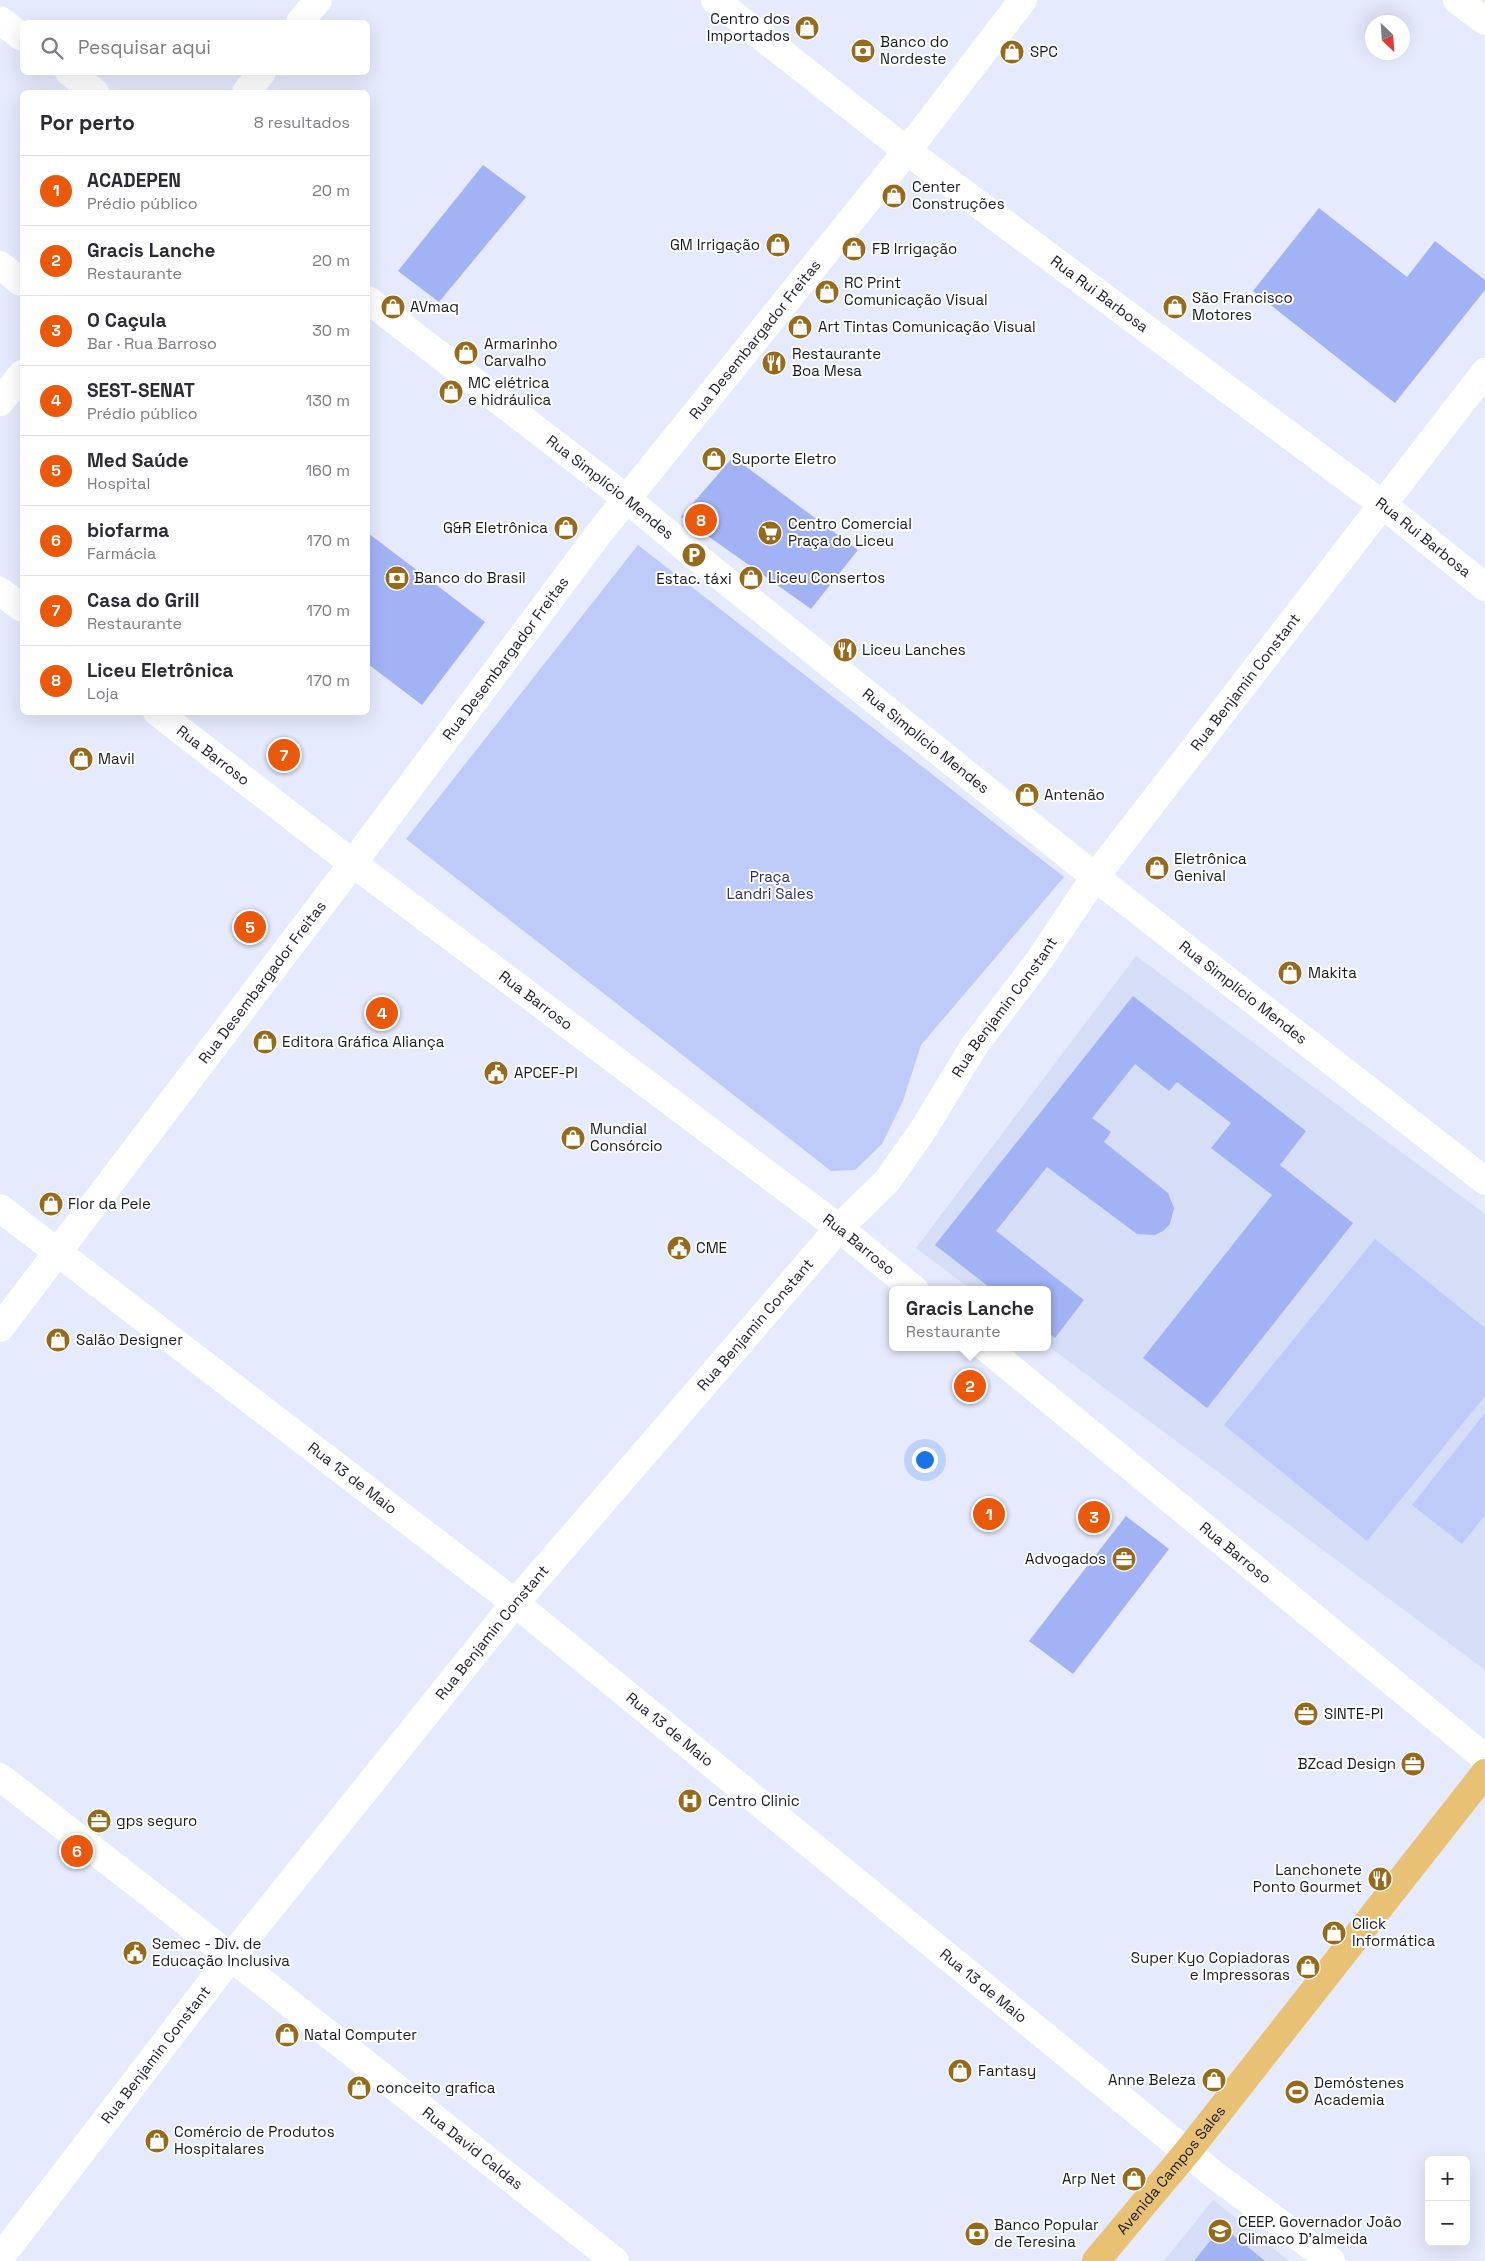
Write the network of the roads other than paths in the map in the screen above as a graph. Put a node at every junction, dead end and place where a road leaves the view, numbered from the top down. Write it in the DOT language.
graph roads {
  1 [pos="318,0"];
  2 [pos="715,0"];
  3 [pos="1023,0"];
  4 [pos="1458,0"];
  5 [pos="0,20"];
  6 [pos="302,20"];
  7 [pos="1485,22"];
  8 [pos="20,35"];
  9 [pos="73,75"];
  10 [pos="260,75"];
  11 [pos="92,90"];
  12 [pos="248,90"];
  13 [pos="907,151"];
  14 [pos="0,265"];
  15 [pos="20,281"];
  16 [pos="370,302"];
  17 [pos="1485,372"];
  18 [pos="20,377"];
  19 [pos="0,402"];
  20 [pos="627,499"];
  21 [pos="1382,504"];
  22 [pos="1485,587"];
  23 [pos="0,591"];
  24 [pos="20,606"];
  25 [pos="161,715"];
  26 [pos="353,864"];
  27 [pos="1095,877"];
  28 [pos="1485,1181"];
  29 [pos="0,1208"];
  30 [pos="839,1228"];
  31 [pos="57,1253"];
  32 [pos="910,1286"];
  33 [pos="0,1328"];
  34 [pos="990,1351"];
  35 [pos="516,1603"];
  36 [pos="1485,1758"];
  37 [pos="1485,1773"];
  38 [pos="0,1776"];
  39 [pos="232,1957"];
  40 [pos="1188,2151"];
  41 [pos="0,2258"];
  42 [pos="615,2261"];
  43 [pos="1096,2261"];
  44 [pos="1331,2261"];
  1 -- 6 [label="street"];
  2 -- 13 [label="street, Rua Rui Barbosa"];
  3 -- 13 [label="street, Rua Desembargador Freitas"];
  4 -- 7 [label="street"];
  5 -- 8 [label="street"];
  9 -- 11 [label="street"];
  10 -- 12 [label="street"];
  13 -- 20 [label="street, Rua Desembargador Freitas"];
  13 -- 21 [label="street, Rua Rui Barbosa"];
  14 -- 15 [label="street"];
  16 -- 20 [label="street, Rua Simplício Mendes"];
  17 -- 21 [label="street, Rua Benjamin Constant"];
  18 -- 19 [label="street"];
  20 -- 26 [label="street, Rua Desembargador Freitas"];
  20 -- 27 [label="street, Rua Simplício Mendes"];
  21 -- 22 [label="street, Rua Rui Barbosa"];
  21 -- 27 [label="street, Rua Benjamin Constant"];
  23 -- 24 [label="street"];
  25 -- 26 [label="street, Rua Barroso"];
  26 -- 30 [label="street, Rua Barroso"];
  26 -- 31 [label="street, Rua Desembargador Freitas"];
  27 -- 28 [label="street, Rua Simplício Mendes"];
  27 -- 30 [label="street, Rua Benjamin Constant"];
  29 -- 31 [label="street, Rua 13 de Maio"];
  30 -- 32 [label="street, Rua Barroso"];
  30 -- 35 [label="street, Rua Benjamin Constant"];
  31 -- 33 [label="street, Rua Desembargador Freitas"];
  31 -- 35 [label="street, Rua 13 de Maio"];
  34 -- 36 [label="street, Rua Barroso"];
  35 -- 39 [label="street, Rua Benjamin Constant"];
  35 -- 40 [label="street, Rua 13 de Maio"];
  37 -- 40 [label="main road, Avenida Campos Sales"];
  38 -- 39 [label="street, Rua David Caldas"];
  39 -- 41 [label="street, Rua Benjamin Constant"];
  39 -- 42 [label="street, Rua David Caldas"];
  40 -- 43 [label="main road, Avenida Campos Sales"];
  40 -- 44 [label="street, Rua 13 de Maio"];
}
